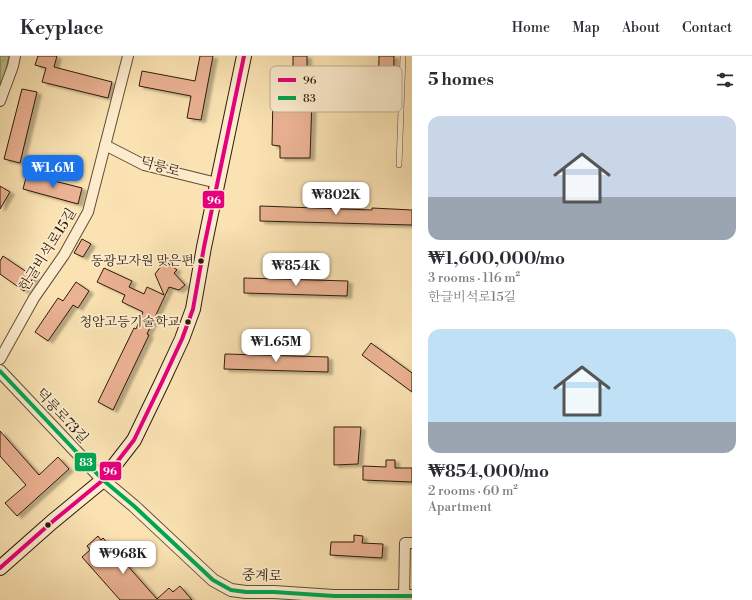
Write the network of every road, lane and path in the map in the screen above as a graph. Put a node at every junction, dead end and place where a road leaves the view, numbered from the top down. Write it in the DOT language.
graph roads {
  1 [pos="15,56"];
  2 [pos="128,56"];
  3 [pos="244,56"];
  4 [pos="403,56"];
  5 [pos="402,83"];
  6 [pos="0,101"];
  7 [pos="401,112"];
  8 [pos="105,146"];
  9 [pos="399,165"];
  10 [pos="217,182"];
  11 [pos="0,359"];
  12 [pos="0,371"];
  13 [pos="103,480"];
  14 [pos="412,543"];
  15 [pos="0,568"];
  16 [pos="406,597"];
  1 -- 6 [label="street"];
  2 -- 8 [label="street, 한글비석로15길"];
  3 -- 10 [label="main road"];
  4 -- 5 [label="lane"];
  7 -- 9 [label="lane"];
  8 -- 10 [label="street, 덕릉로"];
  8 -- 11 [label="street, 한글비석로15길"];
  10 -- 13 [label="main road"];
  12 -- 13 [label="street, 덕릉로73길"];
  13 -- 15 [label="main road"];
  13 -- 16 [label="street, 중계로"];
  14 -- 16 [label="street"];
}
